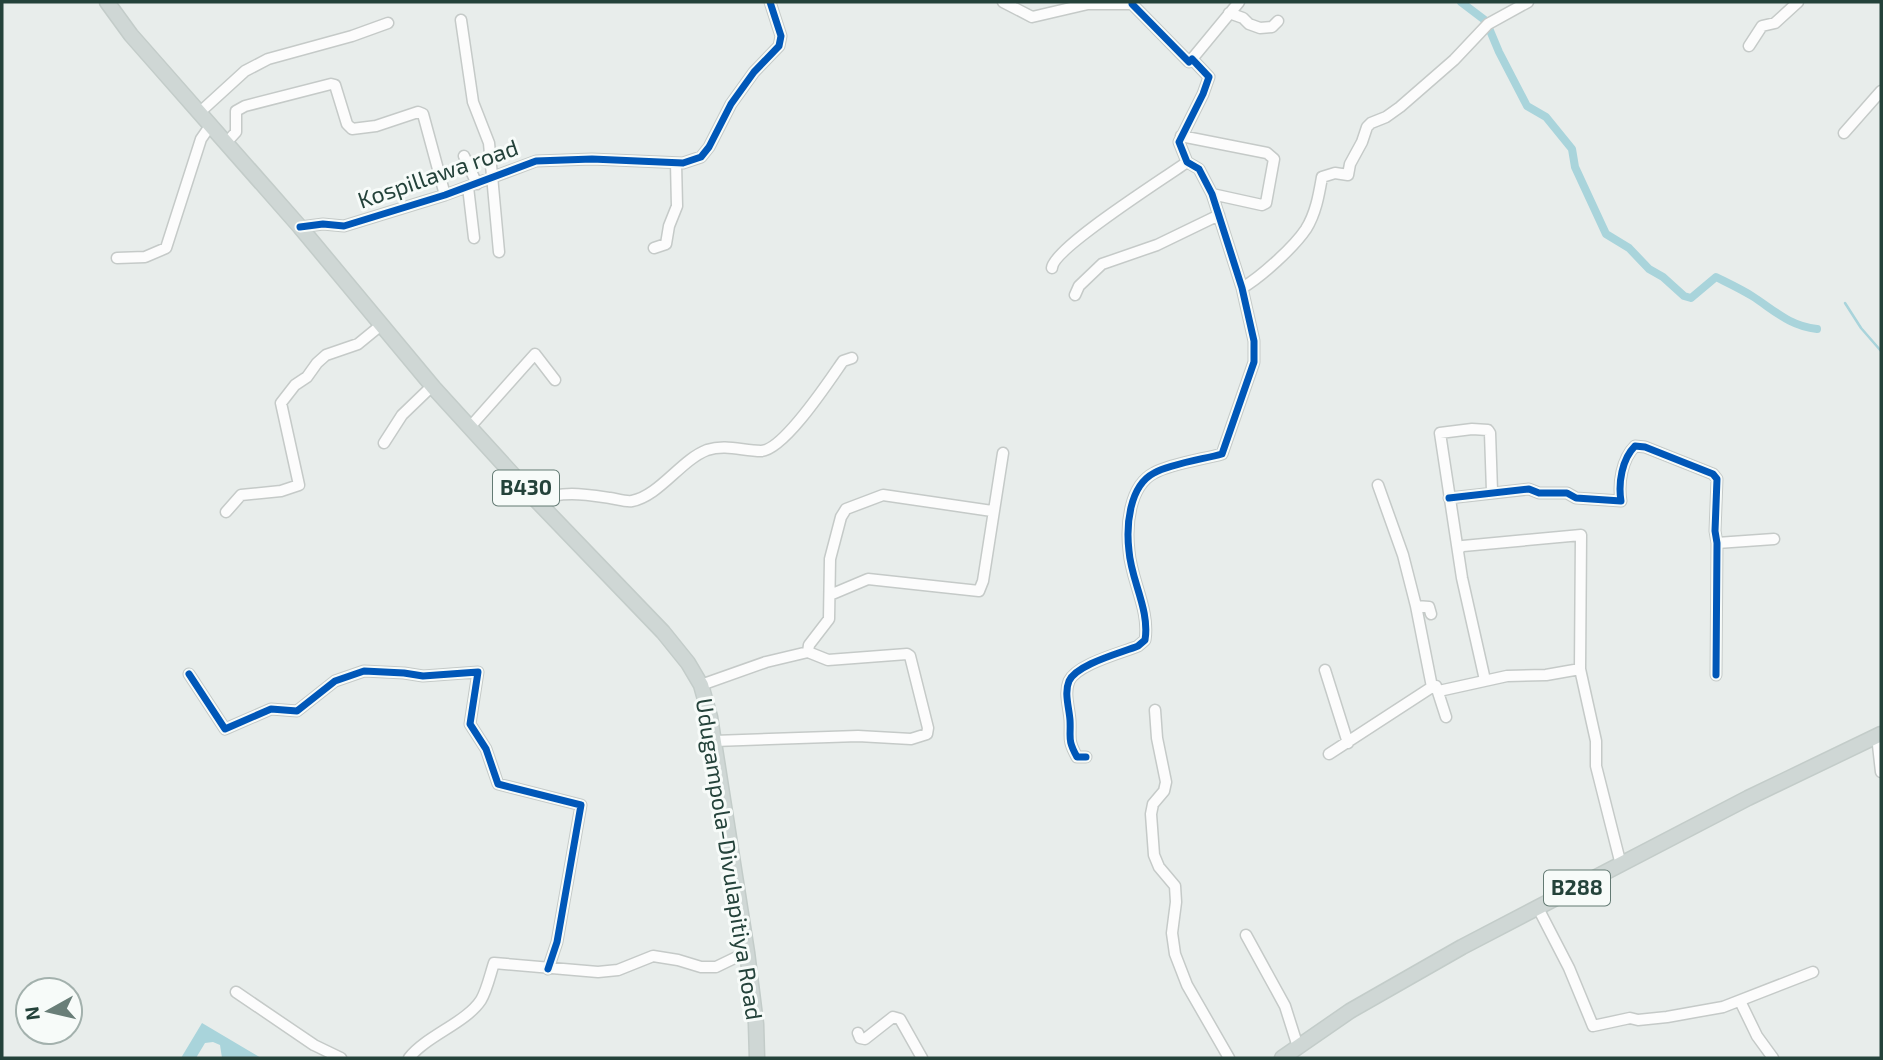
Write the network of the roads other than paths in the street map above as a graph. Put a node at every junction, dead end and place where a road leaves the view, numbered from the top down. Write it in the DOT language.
graph roads {
  1 [pos="107,2"];
  2 [pos="770,2"];
  3 [pos="1003,2"];
  4 [pos="1239,2"];
  5 [pos="1528,2"];
  6 [pos="1798,2"];
  7 [pos="1133,3"];
  8 [pos="1229,13"];
  9 [pos="461,20"];
  10 [pos="1278,21"];
  11 [pos="388,23"];
  12 [pos="1749,46"];
  13 [pos="1192,59"];
  14 [pos="1881,90"];
  15 [pos="200,113"];
  16 [pos="210,126"];
  17 [pos="1844,133"];
  18 [pos="1181,136"];
  19 [pos="226,143"];
  20 [pos="464,156"];
  21 [pos="1187,162"];
  22 [pos="676,163"];
  23 [pos="494,178"];
  24 [pos="473,185"];
  25 [pos="1212,194"];
  26 [pos="445,195"];
  27 [pos="1219,215"];
  28 [pos="300,227"];
  29 [pos="474,238"];
  30 [pos="654,247"];
  31 [pos="499,251"];
  32 [pos="117,258"];
  33 [pos="1052,268"];
  34 [pos="1242,288"];
  35 [pos="1075,295"];
  36 [pos="380,326"];
  37 [pos="852,358"];
  38 [pos="555,380"];
  39 [pos="434,388"];
  40 [pos="470,427"];
  41 [pos="384,443"];
  42 [pos="1003,453"];
  43 [pos="1378,485"];
  44 [pos="1492,491"];
  45 [pos="1449,498"];
  46 [pos="536,500"];
  47 [pos="226,512"];
  48 [pos="992,512"];
  49 [pos="1774,539"];
  50 [pos="1717,543"];
  51 [pos="1458,549"];
  52 [pos="830,595"];
  53 [pos="1416,606"];
  54 [pos="1432,614"];
  55 [pos="808,652"];
  56 [pos="1580,669"];
  57 [pos="1325,670"];
  58 [pos="189,674"];
  59 [pos="1716,675"];
  60 [pos="1485,680"];
  61 [pos="701,685"];
  62 [pos="1435,689"];
  63 [pos="1155,710"];
  64 [pos="1446,717"];
  65 [pos="1879,735"];
  66 [pos="714,741"];
  67 [pos="1349,743"];
  68 [pos="1329,754"];
  69 [pos="1086,757"];
  70 [pos="1881,772"];
  71 [pos="1620,865"];
  72 [pos="1538,908"];
  73 [pos="1246,935"];
  74 [pos="747,952"];
  75 [pos="548,969"];
  76 [pos="1813,972"];
  77 [pos="236,992"];
  78 [pos="1740,1001"];
  79 [pos="858,1034"];
  80 [pos="1298,1048"];
  81 [pos="341,1058"];
  82 [pos="409,1058"];
  83 [pos="757,1058"];
  84 [pos="922,1058"];
  85 [pos="1229,1058"];
  86 [pos="1282,1058"];
  87 [pos="1773,1058"];
  1 -- 15 [label="main road, Udugampola-Divulapitiya Road / B430"];
  2 -- 22 [label="street, Kospillawa road"];
  3 -- 7 [label="street"];
  4 -- 8 [label="street"];
  5 -- 34 [label="street"];
  6 -- 12 [label="street"];
  7 -- 13 [label="street"];
  8 -- 10 [label="street"];
  8 -- 13 [label="street"];
  9 -- 23 [label="street"];
  11 -- 15 [label="street"];
  13 -- 18 [label="street"];
  14 -- 17 [label="street"];
  15 -- 16 [label="main road, Udugampola-Divulapitiya Road / B430"];
  16 -- 19 [label="main road, Udugampola-Divulapitiya Road / B430"];
  16 -- 32 [label="street"];
  18 -- 21 [label="street"];
  18 -- 25 [label="street"];
  19 -- 26 [label="street"];
  19 -- 28 [label="main road, Udugampola-Divulapitiya Road / B430"];
  20 -- 24 [label="street"];
  21 -- 25 [label="street"];
  21 -- 33 [label="street"];
  22 -- 23 [label="street, Kospillawa road"];
  22 -- 30 [label="street"];
  23 -- 24 [label="street, Kospillawa road"];
  23 -- 31 [label="street"];
  24 -- 26 [label="street, Kospillawa road"];
  24 -- 29 [label="street"];
  25 -- 27 [label="street"];
  26 -- 28 [label="street, Kospillawa road"];
  27 -- 34 [label="street"];
  27 -- 35 [label="street"];
  28 -- 36 [label="main road, Udugampola-Divulapitiya Road / B430"];
  34 -- 69 [label="street"];
  36 -- 39 [label="main road, Udugampola-Divulapitiya Road / B430"];
  36 -- 47 [label="street"];
  37 -- 46 [label="street"];
  38 -- 40 [label="street"];
  39 -- 40 [label="main road, Udugampola-Divulapitiya Road / B430"];
  39 -- 41 [label="street"];
  40 -- 46 [label="main road, Udugampola-Divulapitiya Road / B430"];
  42 -- 48 [label="street"];
  43 -- 53 [label="street"];
  44 -- 45 [label="street"];
  44 -- 45 [label="street"];
  44 -- 50 [label="street"];
  45 -- 51 [label="street"];
  46 -- 61 [label="main road, Udugampola-Divulapitiya Road / B430"];
  48 -- 52 [label="street"];
  48 -- 52 [label="street"];
  49 -- 50 [label="street"];
  50 -- 59 [label="street"];
  51 -- 56 [label="street"];
  51 -- 60 [label="street"];
  52 -- 55 [label="street"];
  53 -- 54 [label="street"];
  53 -- 62 [label="street"];
  55 -- 61 [label="street"];
  55 -- 66 [label="street"];
  56 -- 60 [label="street"];
  56 -- 71 [label="street"];
  57 -- 67 [label="street"];
  58 -- 75 [label="street"];
  60 -- 62 [label="street"];
  61 -- 66 [label="main road, Udugampola-Divulapitiya Road / B430"];
  62 -- 64 [label="street"];
  62 -- 67 [label="street"];
  63 -- 85 [label="street"];
  65 -- 70 [label="street"];
  65 -- 71 [label="main road, B288"];
  66 -- 74 [label="main road, Udugampola-Divulapitiya Road / B430"];
  67 -- 68 [label="street"];
  71 -- 72 [label="main road, B288"];
  72 -- 78 [label="street"];
  72 -- 80 [label="main road, B288"];
  73 -- 80 [label="street"];
  74 -- 75 [label="street"];
  74 -- 83 [label="main road, Udugampola-Divulapitiya Road / B430"];
  75 -- 82 [label="street"];
  76 -- 78 [label="street"];
  77 -- 81 [label="street"];
  78 -- 87 [label="street"];
  79 -- 84 [label="street"];
  80 -- 86 [label="main road, B288"];
}
